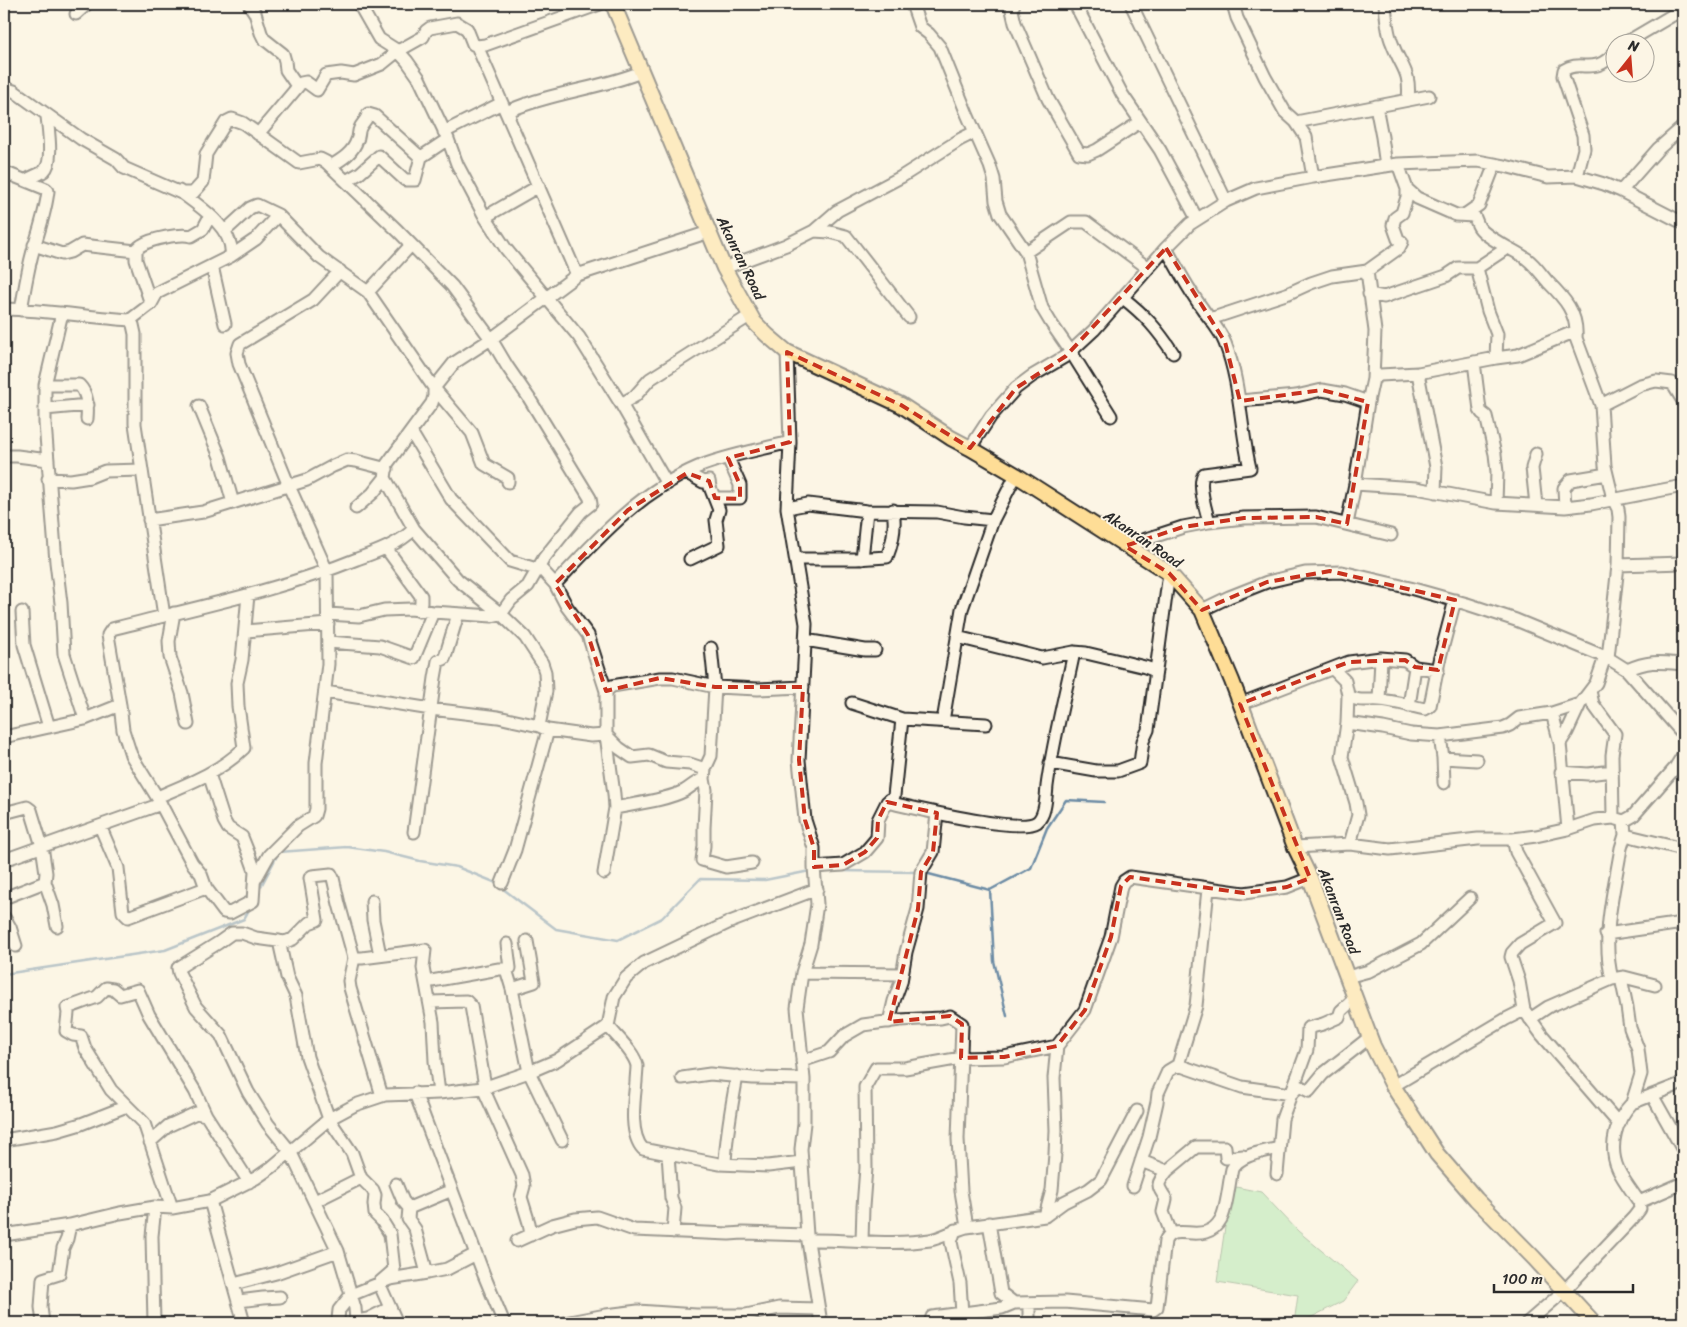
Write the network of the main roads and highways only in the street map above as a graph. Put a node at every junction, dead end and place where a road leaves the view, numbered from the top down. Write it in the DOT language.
graph roads {
  1 [pos="613,4"];
  2 [pos="1594,1323"];
  1 -- 2 [label="main road, Akanran Road"];
}
